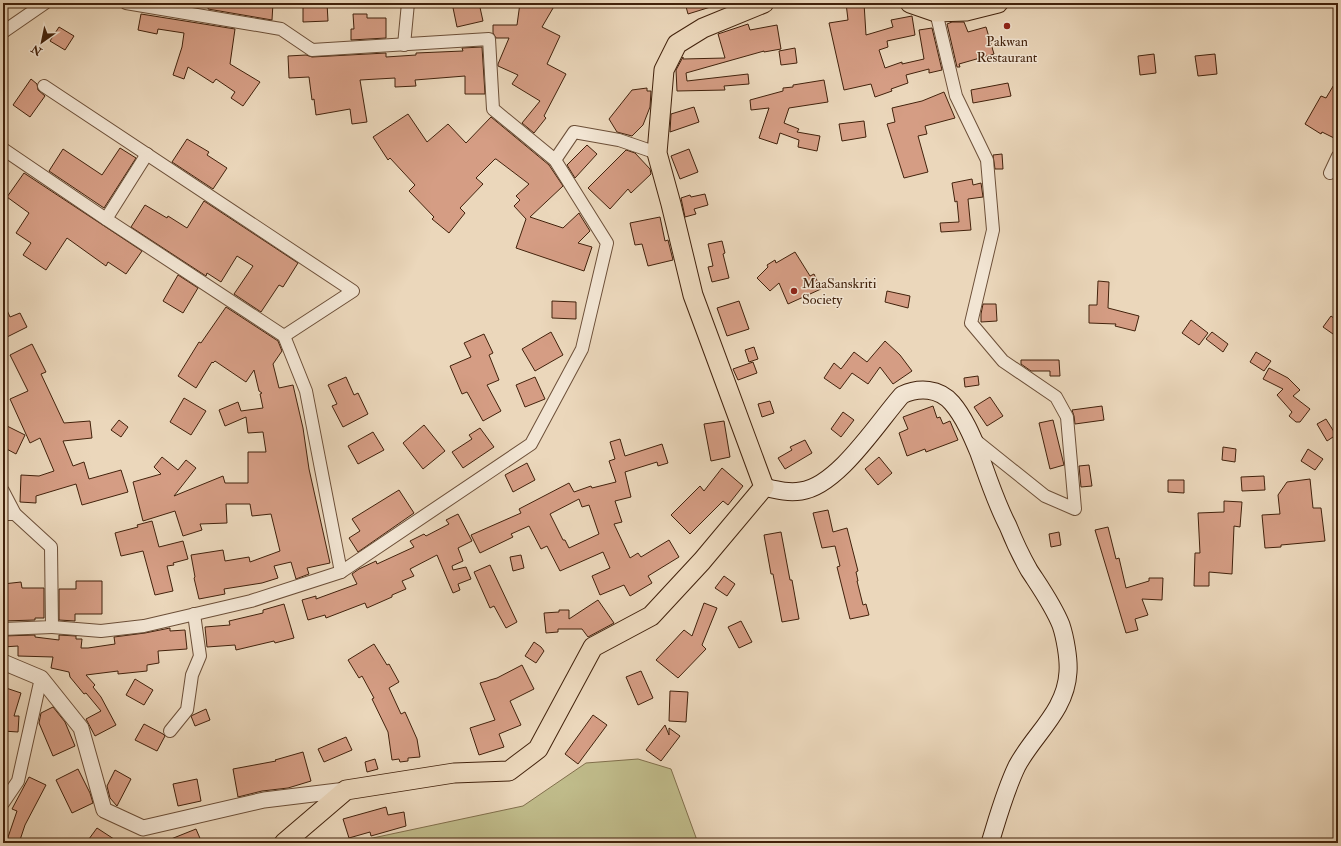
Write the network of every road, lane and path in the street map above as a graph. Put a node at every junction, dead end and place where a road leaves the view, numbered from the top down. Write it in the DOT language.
graph roads {
  1 [pos="45,3"];
  2 [pos="126,3"];
  3 [pos="408,3"];
  4 [pos="764,3"];
  5 [pos="910,3"];
  6 [pos="998,3"];
  7 [pos="978,6"];
  8 [pos="186,8"];
  9 [pos="936,12"];
  10 [pos="3,32"];
  11 [pos="404,45"];
  12 [pos="44,86"];
  13 [pos="3,149"];
  14 [pos="656,153"];
  15 [pos="147,154"];
  16 [pos="1338,156"];
  17 [pos="555,160"];
  18 [pos="1330,173"];
  19 [pos="106,219"];
  20 [pos="284,336"];
  21 [pos="973,438"];
  22 [pos="764,487"];
  23 [pos="3,491"];
  24 [pos="3,514"];
  25 [pos="15,514"];
  26 [pos="341,572"];
  27 [pos="194,614"];
  28 [pos="52,627"];
  29 [pos="3,629"];
  30 [pos="3,662"];
  31 [pos="41,678"];
  32 [pos="170,731"];
  33 [pos="346,790"];
  34 [pos="3,803"];
  35 [pos="284,843"];
  36 [pos="990,843"];
  1 -- 10 [label="street"];
  2 -- 8 [label="street"];
  3 -- 11 [label="street"];
  4 -- 14 [label="main road"];
  5 -- 9 [label="main road"];
  6 -- 7 [label="main road"];
  7 -- 9 [label="main road"];
  8 -- 11 [label="street"];
  9 -- 21 [label="street"];
  11 -- 17 [label="street"];
  12 -- 15 [label="street"];
  13 -- 19 [label="street"];
  14 -- 17 [label="street"];
  14 -- 22 [label="main road"];
  15 -- 19 [label="street"];
  15 -- 20 [label="street"];
  16 -- 18 [label="street"];
  17 -- 26 [label="street"];
  19 -- 20 [label="street"];
  20 -- 26 [label="street"];
  21 -- 22 [label="main road"];
  21 -- 36 [label="main road"];
  22 -- 33 [label="main road"];
  23 -- 25 [label="street"];
  24 -- 25 [label="street"];
  25 -- 28 [label="street"];
  26 -- 27 [label="street"];
  27 -- 28 [label="street"];
  27 -- 32 [label="street"];
  28 -- 29 [label="street"];
  30 -- 31 [label="street"];
  31 -- 33 [label="street"];
  31 -- 34 [label="street"];
  33 -- 35 [label="main road"];
}
